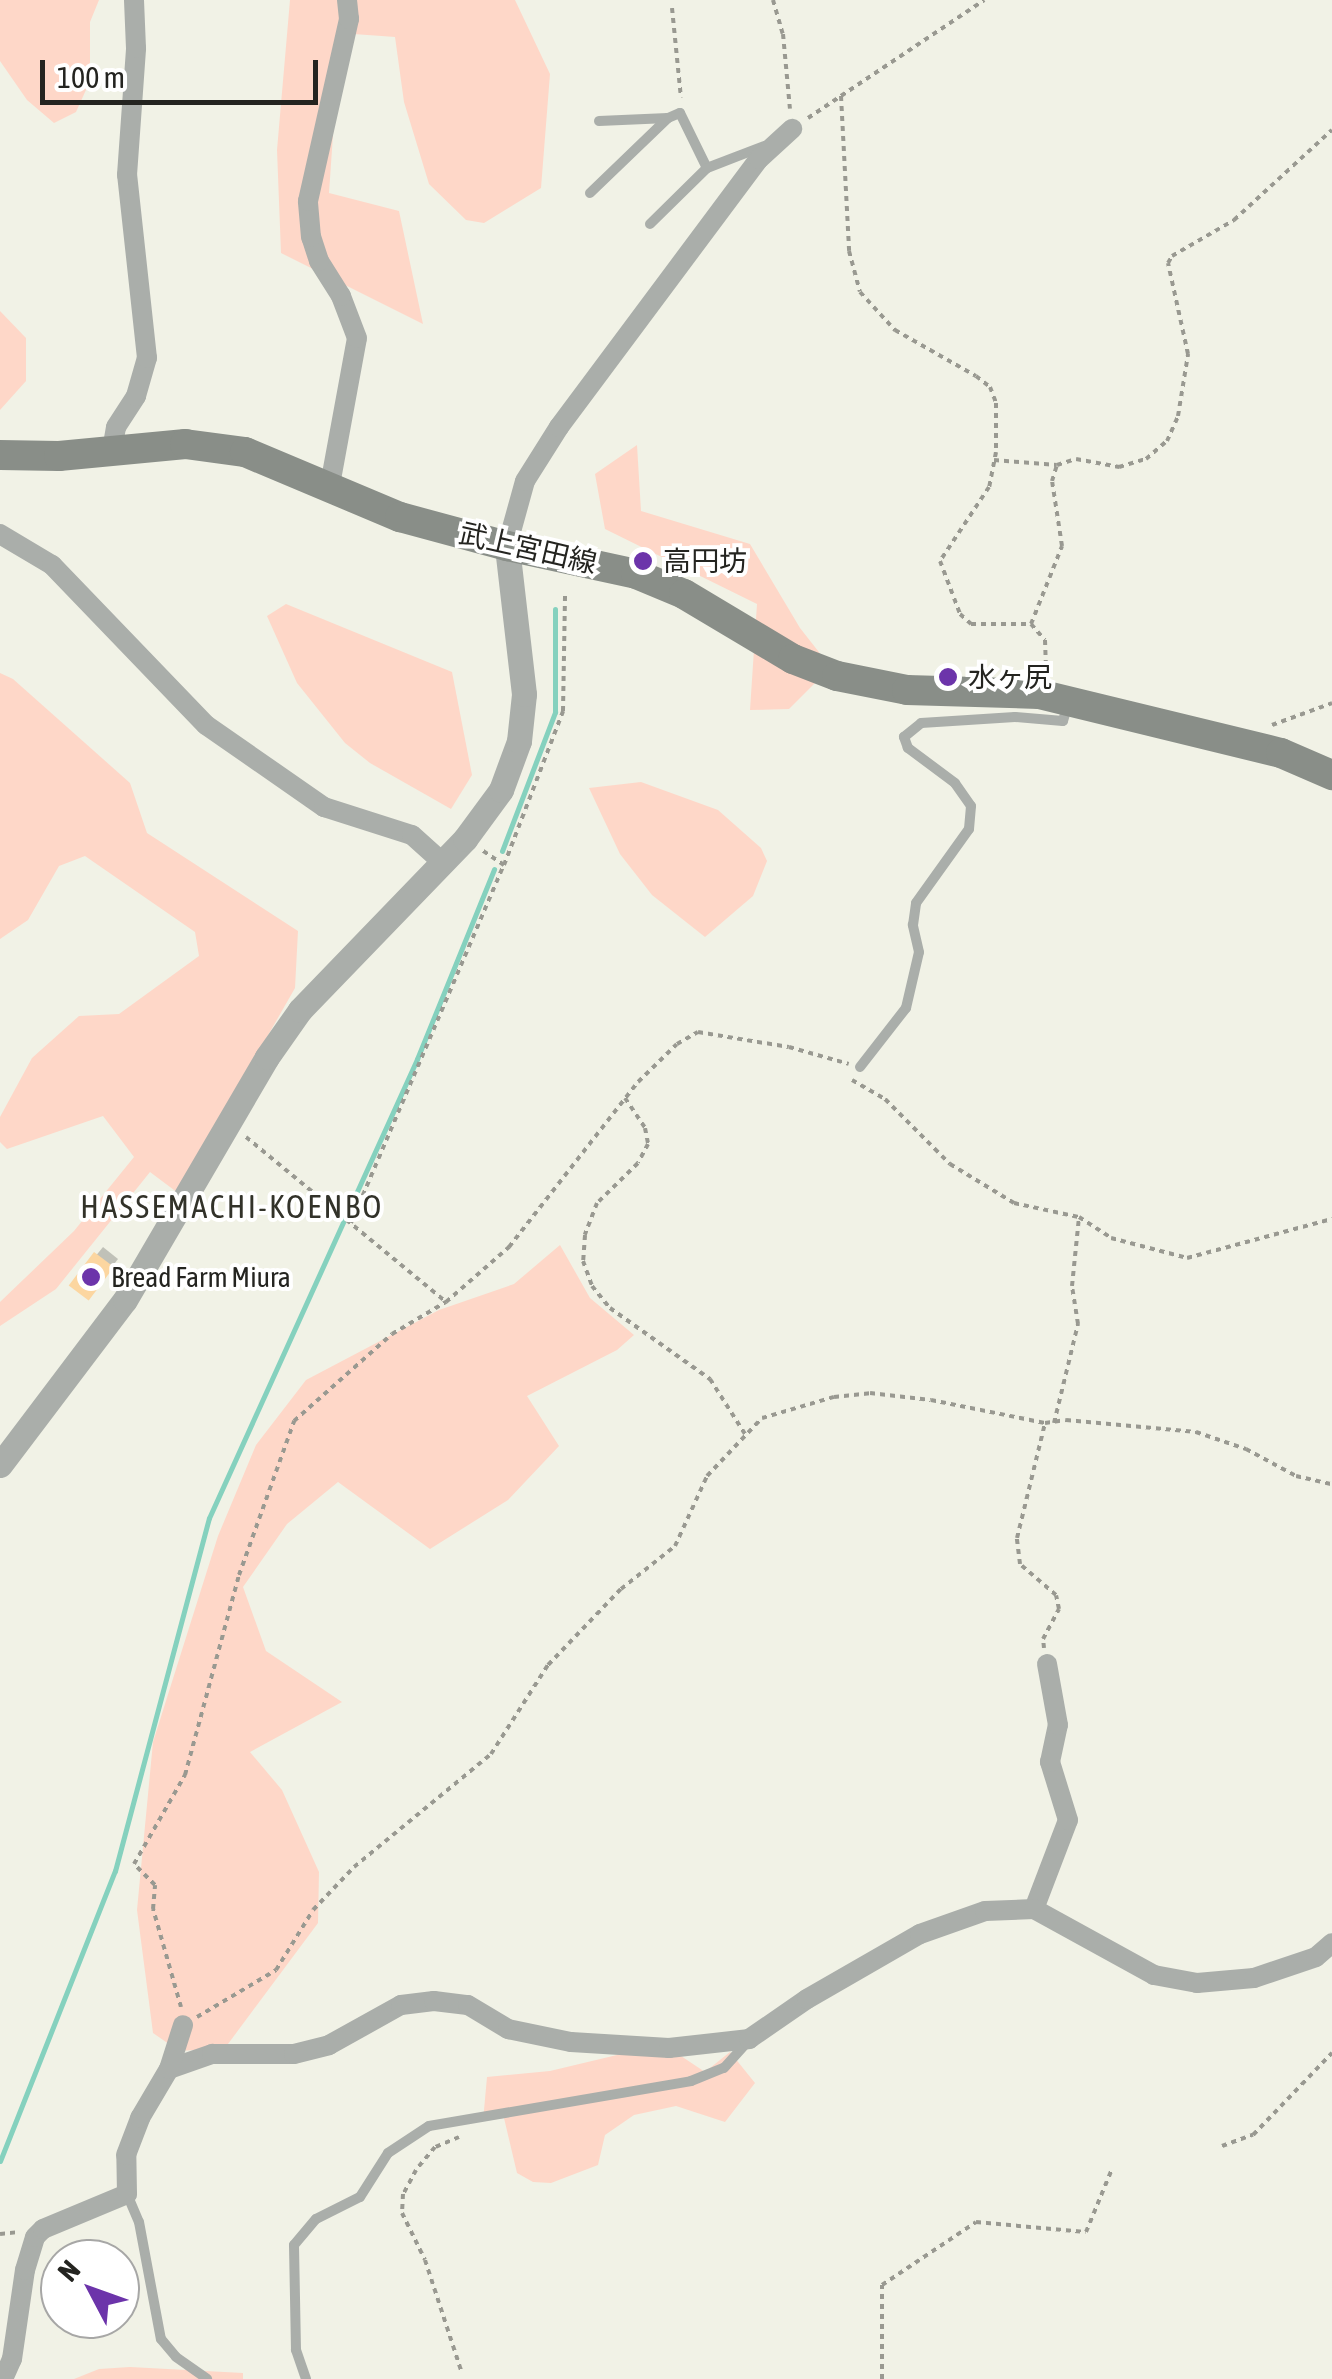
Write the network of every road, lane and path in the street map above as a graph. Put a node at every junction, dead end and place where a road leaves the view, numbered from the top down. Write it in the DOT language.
graph roads {
  1 [pos="134,0"];
  2 [pos="347,0"];
  3 [pos="773,0"];
  4 [pos="984,0"];
  5 [pos="672,8"];
  6 [pos="841,96"];
  7 [pos="680,113"];
  8 [pos="668,118"];
  9 [pos="600,121"];
  10 [pos="1332,130"];
  11 [pos="785,135"];
  12 [pos="707,168"];
  13 [pos="590,193"];
  14 [pos="650,224"];
  15 [pos="112,450"];
  16 [pos="0,454"];
  17 [pos="994,460"];
  18 [pos="1057,466"];
  19 [pos="330,486"];
  20 [pos="0,534"];
  21 [pos="507,546"];
  22 [pos="565,595"];
  23 [pos="1031,624"];
  24 [pos="1054,697"];
  25 [pos="1332,704"];
  26 [pos="1230,740"];
  27 [pos="1332,775"];
  28 [pos="465,839"];
  29 [pos="442,862"];
  30 [pos="504,865"];
  31 [pos="860,1067"];
  32 [pos="625,1098"];
  33 [pos="229,1122"];
  34 [pos="1079,1218"];
  35 [pos="1332,1219"];
  36 [pos="349,1222"];
  37 [pos="446,1302"];
  38 [pos="1046,1423"];
  39 [pos="1054,1423"];
  40 [pos="745,1434"];
  41 [pos="0,1466"];
  42 [pos="1332,1484"];
  43 [pos="1047,1664"];
  44 [pos="1034,1909"];
  45 [pos="1332,1943"];
  46 [pos="183,2025"];
  47 [pos="749,2039"];
  48 [pos="1332,2053"];
  49 [pos="169,2068"];
  50 [pos="471,2132"];
  51 [pos="1222,2146"];
  52 [pos="1112,2169"];
  53 [pos="128,2194"];
  54 [pos="461,2370"];
  55 [pos="4,2379"];
  56 [pos="206,2379"];
  57 [pos="306,2379"];
  58 [pos="882,2379"];
  1 -- 15 [label="street"];
  2 -- 19 [label="street"];
  3 -- 11 [label="path"];
  4 -- 6 [label="path"];
  5 -- 7 [label="path"];
  6 -- 11 [label="path"];
  6 -- 17 [label="path"];
  7 -- 8 [label="lane"];
  7 -- 12 [label="lane"];
  8 -- 9 [label="lane"];
  8 -- 13 [label="lane"];
  10 -- 18 [label="path"];
  11 -- 12 [label="lane"];
  11 -- 21 [label="street"];
  12 -- 14 [label="lane"];
  15 -- 16 [label="main road, 武上宮田線"];
  15 -- 19 [label="main road, 武上宮田線"];
  17 -- 18 [label="path"];
  17 -- 23 [label="path"];
  18 -- 23 [label="path"];
  19 -- 21 [label="main road, 武上宮田線"];
  20 -- 29 [label="street"];
  21 -- 24 [label="main road, 武上宮田線"];
  21 -- 28 [label="street"];
  22 -- 30 [label="path"];
  23 -- 24 [label="path"];
  24 -- 26 [label="main road, 武上宮田線"];
  24 -- 31 [label="lane"];
  25 -- 26 [label="path"];
  26 -- 27 [label="main road, 武上宮田線"];
  28 -- 29 [label="street"];
  28 -- 30 [label="path"];
  29 -- 33 [label="street"];
  30 -- 36 [label="path"];
  31 -- 32 [label="path"];
  31 -- 34 [label="path"];
  32 -- 37 [label="path"];
  32 -- 40 [label="path"];
  33 -- 36 [label="path"];
  33 -- 41 [label="street"];
  34 -- 35 [label="path"];
  34 -- 39 [label="path"];
  36 -- 37 [label="path"];
  37 -- 46 [label="path"];
  38 -- 39 [label="path"];
  38 -- 40 [label="path"];
  38 -- 43 [label="path"];
  39 -- 42 [label="path"];
  40 -- 46 [label="path"];
  43 -- 44 [label="street"];
  44 -- 45 [label="street"];
  44 -- 47 [label="street"];
  46 -- 49 [label="street"];
  47 -- 49 [label="street"];
  47 -- 57 [label="lane"];
  48 -- 51 [label="path"];
  49 -- 53 [label="street"];
  50 -- 54 [label="path"];
  52 -- 58 [label="path"];
  53 -- 55 [label="street"];
  53 -- 56 [label="lane"];
}
